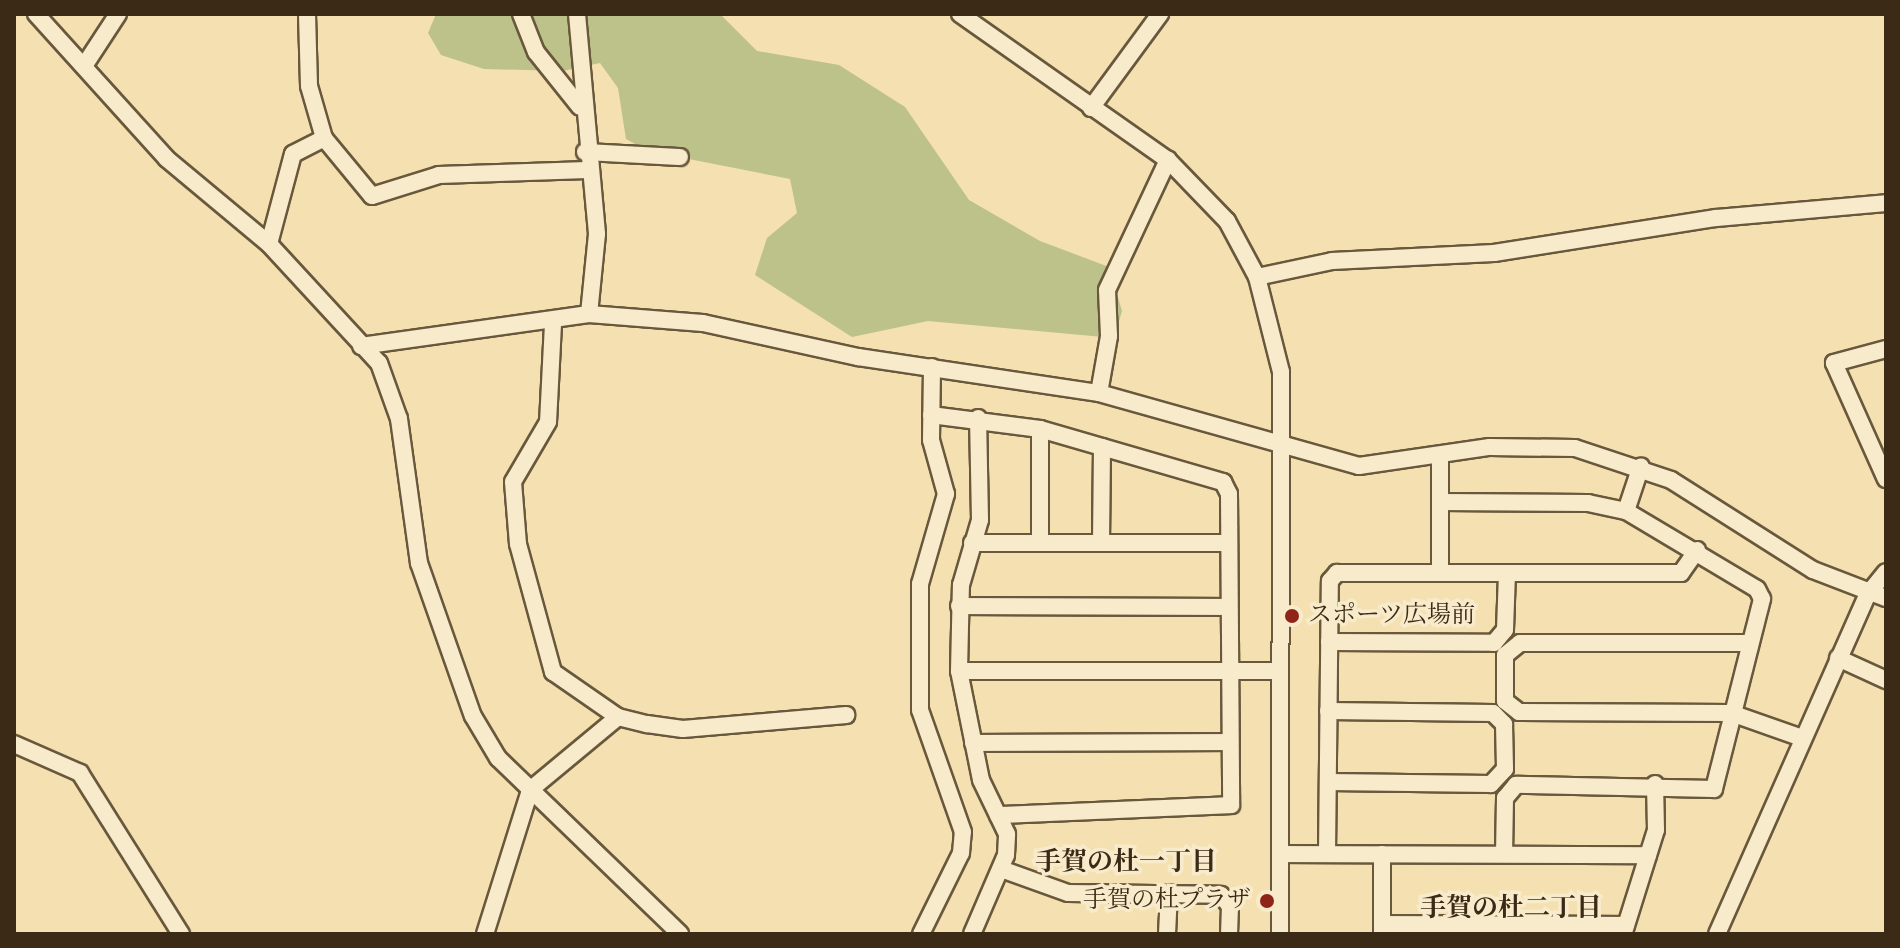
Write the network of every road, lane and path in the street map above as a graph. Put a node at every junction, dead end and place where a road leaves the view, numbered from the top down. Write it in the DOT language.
graph roads {
  1 [pos="36,14"];
  2 [pos="118,14"];
  3 [pos="307,14"];
  4 [pos="521,14"];
  5 [pos="577,14"];
  6 [pos="960,14"];
  7 [pos="1160,14"];
  8 [pos="84,66"];
  9 [pos="581,108"];
  10 [pos="1091,108"];
  11 [pos="324,138"];
  12 [pos="585,152"];
  13 [pos="680,157"];
  14 [pos="1168,160"];
  15 [pos="587,170"];
  16 [pos="1886,203"];
  17 [pos="269,244"];
  18 [pos="1257,277"];
  19 [pos="589,314"];
  20 [pos="553,324"];
  21 [pos="361,346"];
  22 [pos="1886,349"];
  23 [pos="932,367"];
  24 [pos="1099,393"];
  25 [pos="931,415"];
  26 [pos="978,418"];
  27 [pos="1040,429"];
  28 [pos="1102,447"];
  29 [pos="1281,447"];
  30 [pos="1440,455"];
  31 [pos="1641,466"];
  32 [pos="1886,479"];
  33 [pos="1441,502"];
  34 [pos="1626,511"];
  35 [pos="972,543"];
  36 [pos="1040,543"];
  37 [pos="1101,543"];
  38 [pos="1228,543"];
  39 [pos="1697,550"];
  40 [pos="1886,572"];
  41 [pos="1440,573"];
  42 [pos="1507,573"];
  43 [pos="1868,594"];
  44 [pos="1886,598"];
  45 [pos="959,606"];
  46 [pos="1228,607"];
  47 [pos="1329,642"];
  48 [pos="1750,643"];
  49 [pos="1838,658"];
  50 [pos="959,671"];
  51 [pos="1230,671"];
  52 [pos="1279,671"];
  53 [pos="1886,680"];
  54 [pos="1328,711"];
  55 [pos="1731,713"];
  56 [pos="846,715"];
  57 [pos="618,717"];
  58 [pos="1802,738"];
  59 [pos="1230,742"];
  60 [pos="973,743"];
  61 [pos="14,744"];
  62 [pos="1328,782"];
  63 [pos="1655,784"];
  64 [pos="530,790"];
  65 [pos="998,815"];
  66 [pos="1280,854"];
  67 [pos="1327,854"];
  68 [pos="1382,854"];
  69 [pos="1504,854"];
  70 [pos="1648,855"];
  71 [pos="1001,869"];
  72 [pos="1169,893"];
  73 [pos="1382,929"];
  74 [pos="1557,930"];
  75 [pos="1624,930"];
  76 [pos="181,934"];
  77 [pos="485,934"];
  78 [pos="680,934"];
  79 [pos="921,934"];
  80 [pos="972,934"];
  81 [pos="1167,934"];
  82 [pos="1229,934"];
  83 [pos="1280,934"];
  84 [pos="1717,934"];
  1 -- 8 [label="street"];
  2 -- 8 [label="street"];
  3 -- 11 [label="street"];
  4 -- 9 [label="street"];
  5 -- 9 [label="street"];
  6 -- 10 [label="street"];
  7 -- 10 [label="street"];
  8 -- 17 [label="street"];
  9 -- 12 [label="street"];
  10 -- 14 [label="street"];
  11 -- 15 [label="street"];
  11 -- 17 [label="street"];
  12 -- 13 [label="street"];
  12 -- 15 [label="street"];
  14 -- 18 [label="street"];
  14 -- 24 [label="street"];
  15 -- 19 [label="street"];
  16 -- 18 [label="street"];
  17 -- 21 [label="street"];
  18 -- 29 [label="street"];
  19 -- 20 [label="street"];
  19 -- 23 [label="street"];
  20 -- 21 [label="street"];
  20 -- 57 [label="street"];
  21 -- 64 [label="street"];
  22 -- 32 [label="street"];
  23 -- 24 [label="street"];
  23 -- 25 [label="street"];
  24 -- 29 [label="street"];
  25 -- 26 [label="street"];
  25 -- 79 [label="street"];
  26 -- 27 [label="street"];
  26 -- 35 [label="street"];
  27 -- 28 [label="street"];
  27 -- 36 [label="street"];
  28 -- 37 [label="street"];
  28 -- 38 [label="street"];
  29 -- 30 [label="street"];
  29 -- 52 [label="street"];
  30 -- 31 [label="street"];
  30 -- 33 [label="street"];
  31 -- 34 [label="street"];
  31 -- 43 [label="street"];
  33 -- 34 [label="street"];
  33 -- 41 [label="street"];
  34 -- 39 [label="street"];
  35 -- 36 [label="street"];
  35 -- 45 [label="street"];
  36 -- 37 [label="street"];
  37 -- 38 [label="street"];
  38 -- 46 [label="street"];
  39 -- 42 [label="street"];
  39 -- 48 [label="street"];
  40 -- 43 [label="street"];
  41 -- 42 [label="street"];
  41 -- 47 [label="street"];
  42 -- 47 [label="street"];
  43 -- 44 [label="street"];
  43 -- 49 [label="street"];
  45 -- 46 [label="street"];
  45 -- 50 [label="street"];
  46 -- 51 [label="street"];
  47 -- 54 [label="street"];
  48 -- 55 [label="street"];
  48 -- 55 [label="street"];
  49 -- 53 [label="street"];
  49 -- 58 [label="street"];
  50 -- 51 [label="street"];
  50 -- 60 [label="street"];
  51 -- 52 [label="street"];
  51 -- 59 [label="street"];
  52 -- 66 [label="street"];
  54 -- 62 [label="street"];
  54 -- 62 [label="street"];
  55 -- 58 [label="street"];
  55 -- 63 [label="street"];
  56 -- 57 [label="street"];
  57 -- 64 [label="street"];
  58 -- 84 [label="street"];
  59 -- 60 [label="street"];
  59 -- 65 [label="street"];
  60 -- 65 [label="street"];
  61 -- 76 [label="street"];
  62 -- 67 [label="street"];
  63 -- 69 [label="street"];
  63 -- 70 [label="street"];
  64 -- 77 [label="street"];
  64 -- 78 [label="street"];
  65 -- 71 [label="street"];
  66 -- 67 [label="street"];
  66 -- 83 [label="street"];
  67 -- 68 [label="street"];
  68 -- 69 [label="street"];
  68 -- 73 [label="street"];
  69 -- 70 [label="street"];
  70 -- 75 [label="street"];
  71 -- 72 [label="street"];
  71 -- 80 [label="street"];
  72 -- 81 [label="street"];
  72 -- 82 [label="street"];
  73 -- 74 [label="street"];
  74 -- 75 [label="street"];
}
